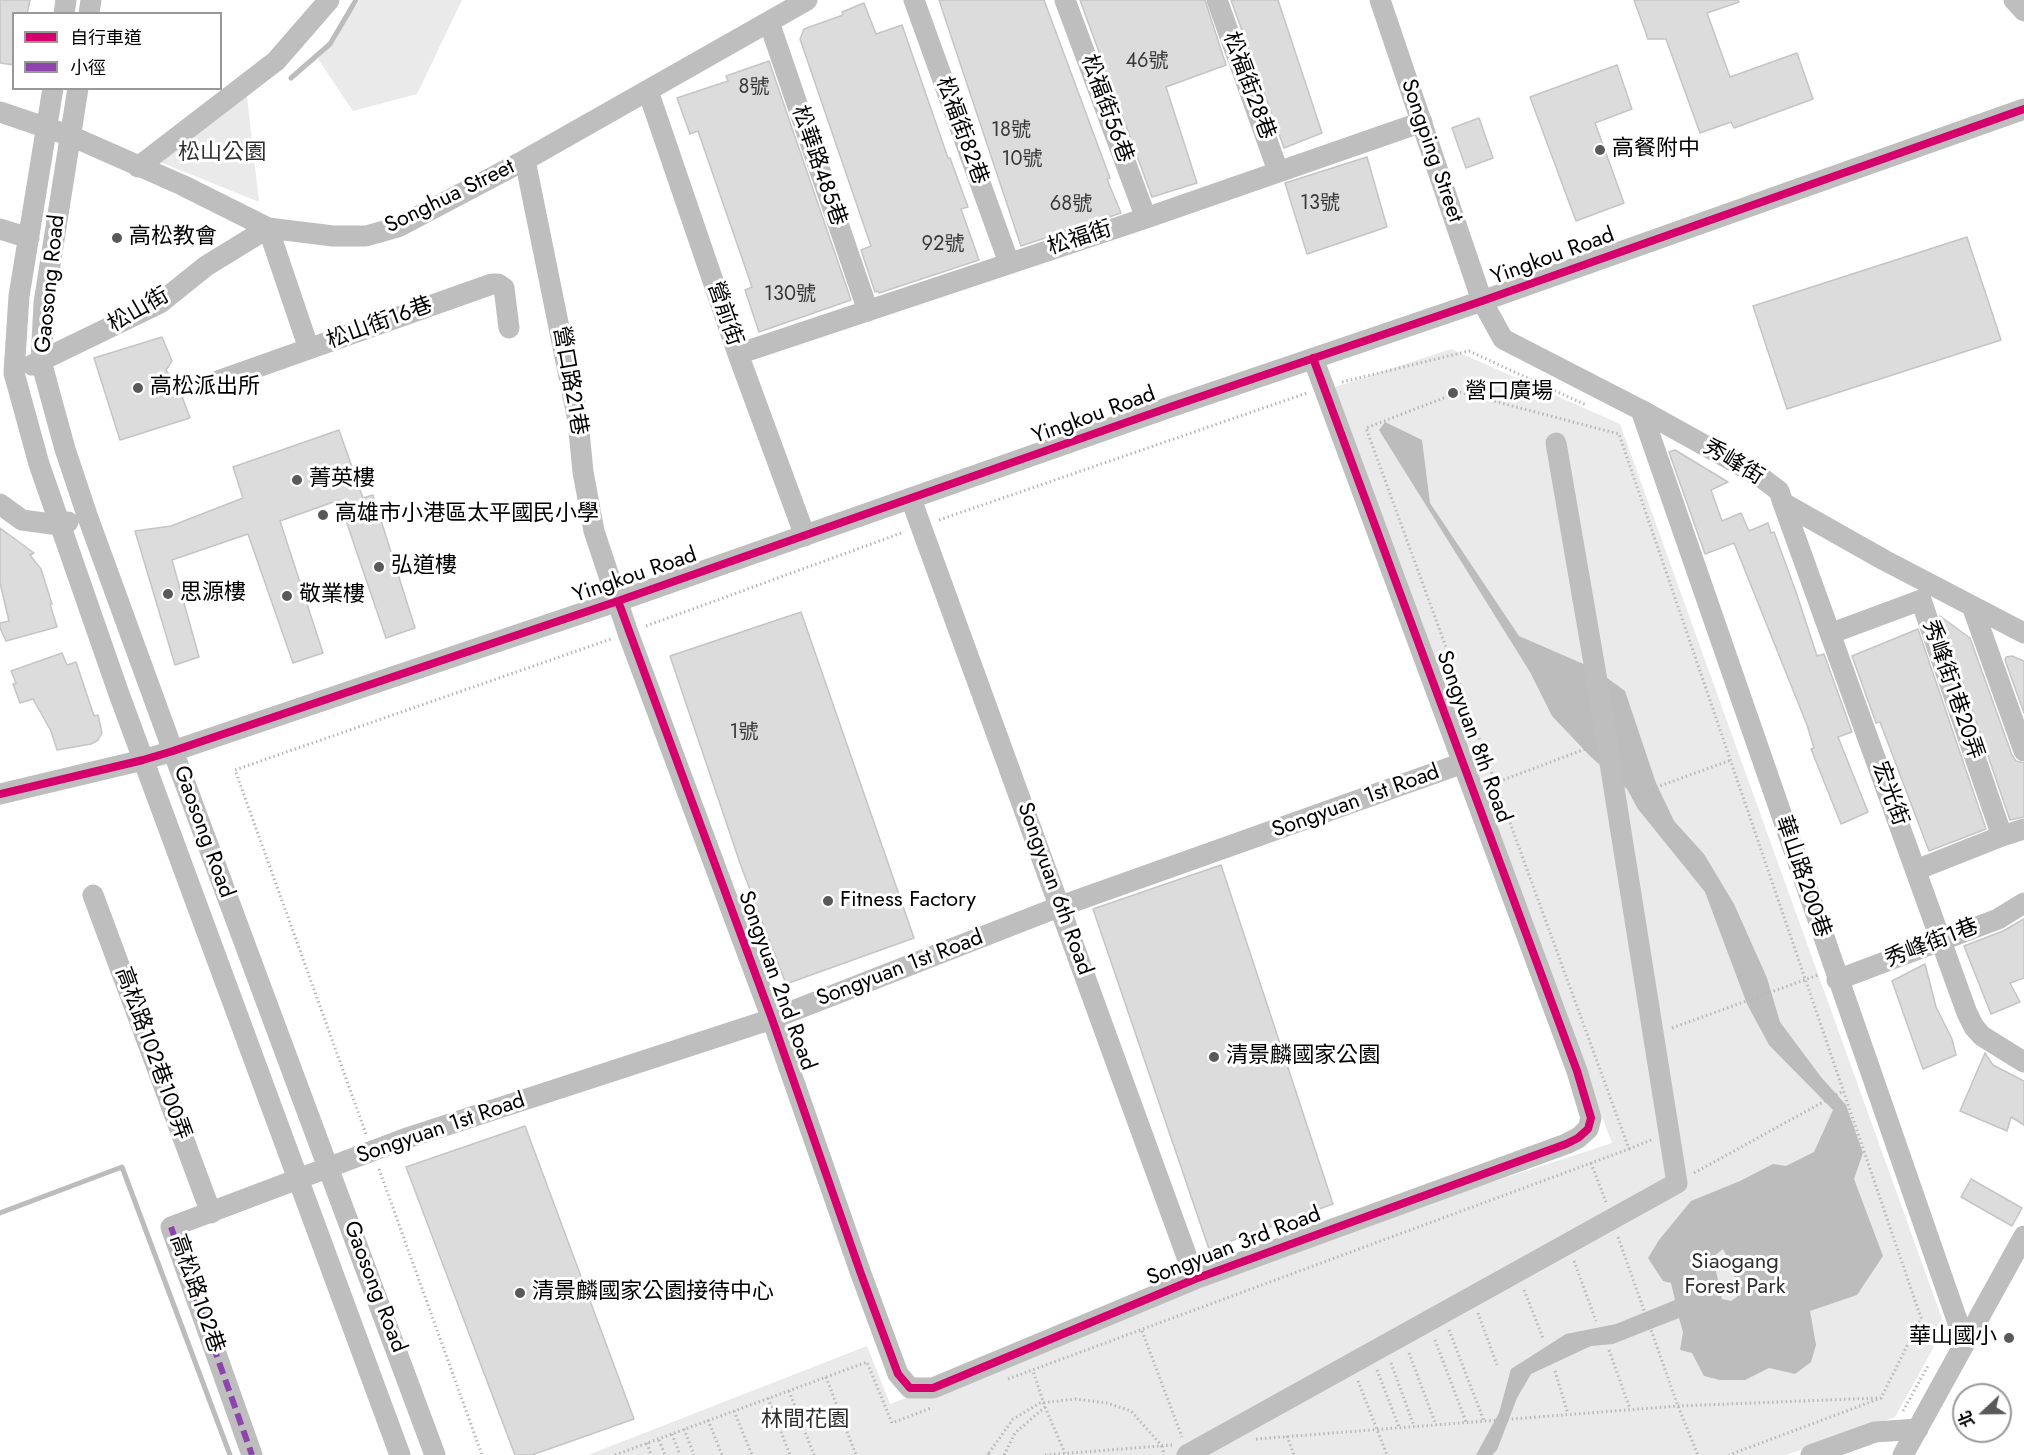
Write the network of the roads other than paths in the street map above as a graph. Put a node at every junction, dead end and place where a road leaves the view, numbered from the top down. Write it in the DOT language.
graph roads {
  1 [pos="329,0"];
  2 [pos="807,0"];
  3 [pos="914,0"];
  4 [pos="1065,0"];
  5 [pos="1217,0"];
  6 [pos="1380,0"];
  7 [pos="2014,0"];
  8 [pos="2024,11"];
  9 [pos="769,22"];
  10 [pos="53,90"];
  11 [pos="78,90"];
  12 [pos="648,91"];
  13 [pos="2024,109"];
  14 [pos="0,112"];
  15 [pos="1422,122"];
  16 [pos="47,128"];
  17 [pos="71,136"];
  18 [pos="525,160"];
  19 [pos="138,167"];
  20 [pos="1278,171"];
  21 [pos="1146,218"];
  22 [pos="268,228"];
  23 [pos="0,229"];
  24 [pos="29,238"];
  25 [pos="1009,263"];
  26 [pos="1482,302"];
  27 [pos="868,311"];
  28 [pos="509,328"];
  29 [pos="309,349"];
  30 [pos="738,354"];
  31 [pos="1313,358"];
  32 [pos="41,361"];
  33 [pos="7,373"];
  34 [pos="218,381"];
  35 [pos="1641,410"];
  36 [pos="1556,442"];
  37 [pos="911,499"];
  38 [pos="1784,503"];
  39 [pos="0,504"];
  40 [pos="87,515"];
  41 [pos="59,525"];
  42 [pos="805,536"];
  43 [pos="618,601"];
  44 [pos="1972,606"];
  45 [pos="1832,633"];
  46 [pos="2024,633"];
  47 [pos="173,751"];
  48 [pos="2024,751"];
  49 [pos="143,760"];
  50 [pos="1463,763"];
  51 [pos="0,794"];
  52 [pos="2024,829"];
  53 [pos="2002,836"];
  54 [pos="1916,870"];
  55 [pos="93,895"];
  56 [pos="2024,903"];
  57 [pos="1060,906"];
  58 [pos="1941,940"];
  59 [pos="1836,975"];
  60 [pos="772,1019"];
  61 [pos="2024,1062"];
  62 [pos="1588,1129"];
  63 [pos="329,1168"];
  64 [pos="299,1179"];
  65 [pos="211,1213"];
  66 [pos="2024,1236"];
  67 [pos="1196,1279"];
  68 [pos="1965,1343"];
  69 [pos="898,1374"];
  70 [pos="1918,1429"];
  71 [pos="1180,1450"];
  72 [pos="252,1455"];
  73 [pos="400,1455"];
  74 [pos="435,1455"];
  75 [pos="1811,1455"];
  76 [pos="1903,1455"];
  1 -- 19 [label="street"];
  2 -- 9 [label="street, Songhua Street"];
  3 -- 25 [label="street, 松福街82巷"];
  4 -- 21 [label="street, 松福街56巷"];
  5 -- 20 [label="street, 松福街28巷"];
  6 -- 15 [label="street, Songping Street"];
  7 -- 8 [label="street"];
  9 -- 12 [label="street, Songhua Street"];
  9 -- 27 [label="street, 松華路485巷"];
  10 -- 16 [label="street, Gaosong Road"];
  11 -- 17 [label="street, Gaosong Road"];
  12 -- 18 [label="street, Songhua Street"];
  12 -- 30 [label="street, 營前街"];
  13 -- 26 [label="street, Yingkou Road"];
  14 -- 16 [label="street, Songhua Street"];
  15 -- 20 [label="street, 松福街"];
  15 -- 26 [label="street, Songping Street"];
  16 -- 17 [label="street, Songhua Street"];
  16 -- 24 [label="street, Gaosong Road"];
  17 -- 19 [label="street, Songhua Street"];
  17 -- 32 [label="street, Gaosong Road"];
  18 -- 22 [label="street, Songhua Street"];
  18 -- 43 [label="street, 營口路21巷"];
  19 -- 22 [label="street, Songhua Street"];
  20 -- 21 [label="street, 松福街"];
  21 -- 25 [label="street, 松福街"];
  22 -- 29 [label="street"];
  22 -- 32 [label="street, 松山街"];
  23 -- 24 [label="street"];
  24 -- 33 [label="street, Gaosong Road"];
  25 -- 27 [label="street, 松福街"];
  26 -- 31 [label="street, Yingkou Road"];
  26 -- 35 [label="street, 秀峰街"];
  27 -- 30 [label="street, 松福街"];
  28 -- 29 [label="street, 松山街16巷"];
  29 -- 34 [label="street, 松山街16巷"];
  30 -- 42 [label="street, 營前街"];
  31 -- 37 [label="street, Yingkou Road"];
  31 -- 50 [label="street, Songyuan 8th Road"];
  32 -- 33 [label="street, 松山街"];
  32 -- 40 [label="street, Gaosong Road"];
  33 -- 41 [label="street, Gaosong Road"];
  35 -- 38 [label="street, 秀峰街"];
  35 -- 59 [label="street, 華山路200巷"];
  36 -- 71 [label="street"];
  37 -- 42 [label="street, Yingkou Road"];
  37 -- 57 [label="street, Songyuan 6th Road"];
  38 -- 44 [label="street, 秀峰街"];
  38 -- 45 [label="street, 宏光街"];
  39 -- 41 [label="street"];
  40 -- 41 [label="street"];
  40 -- 47 [label="street, Gaosong Road"];
  41 -- 49 [label="street, Gaosong Road"];
  42 -- 43 [label="street, Yingkou Road"];
  43 -- 47 [label="street, Yingkou Road"];
  43 -- 60 [label="street, Songyuan 2nd Road"];
  44 -- 46 [label="street, 秀峰街"];
  44 -- 48 [label="street"];
  45 -- 53 [label="street, 秀峰街1巷20弄"];
  45 -- 54 [label="street, 宏光街"];
  47 -- 49 [label="street, Yingkou Road"];
  47 -- 63 [label="street, Gaosong Road"];
  49 -- 51 [label="street, Yingkou Road"];
  49 -- 64 [label="street, Gaosong Road"];
  50 -- 57 [label="street, Songyuan 1st Road"];
  50 -- 62 [label="street, Songyuan 8th Road"];
  52 -- 53 [label="street"];
  53 -- 54 [label="street"];
  54 -- 58 [label="street, 宏光街"];
  55 -- 65 [label="street, 高松路102巷100弄"];
  56 -- 58 [label="street, 秀峰街1巷"];
  57 -- 60 [label="street, Songyuan 1st Road"];
  57 -- 67 [label="street, Songyuan 6th Road"];
  58 -- 59 [label="street, 秀峰街1巷"];
  58 -- 61 [label="street, 宏光街"];
  59 -- 68 [label="street, 華山路200巷"];
  60 -- 63 [label="street, Songyuan 1st Road"];
  60 -- 69 [label="street, Songyuan 2nd Road"];
  62 -- 67 [label="street, Songyuan 3rd Road"];
  63 -- 64 [label="street, Songyuan 1st Road"];
  63 -- 74 [label="street, Gaosong Road"];
  64 -- 65 [label="street, 高松路102巷"];
  64 -- 73 [label="street, Gaosong Road"];
  65 -- 72 [label="street, 高松路102巷"];
  66 -- 68 [label="street"];
  67 -- 69 [label="street, Songyuan 3rd Road"];
  68 -- 70 [label="street"];
  70 -- 75 [label="street"];
  70 -- 76 [label="street"];
}
